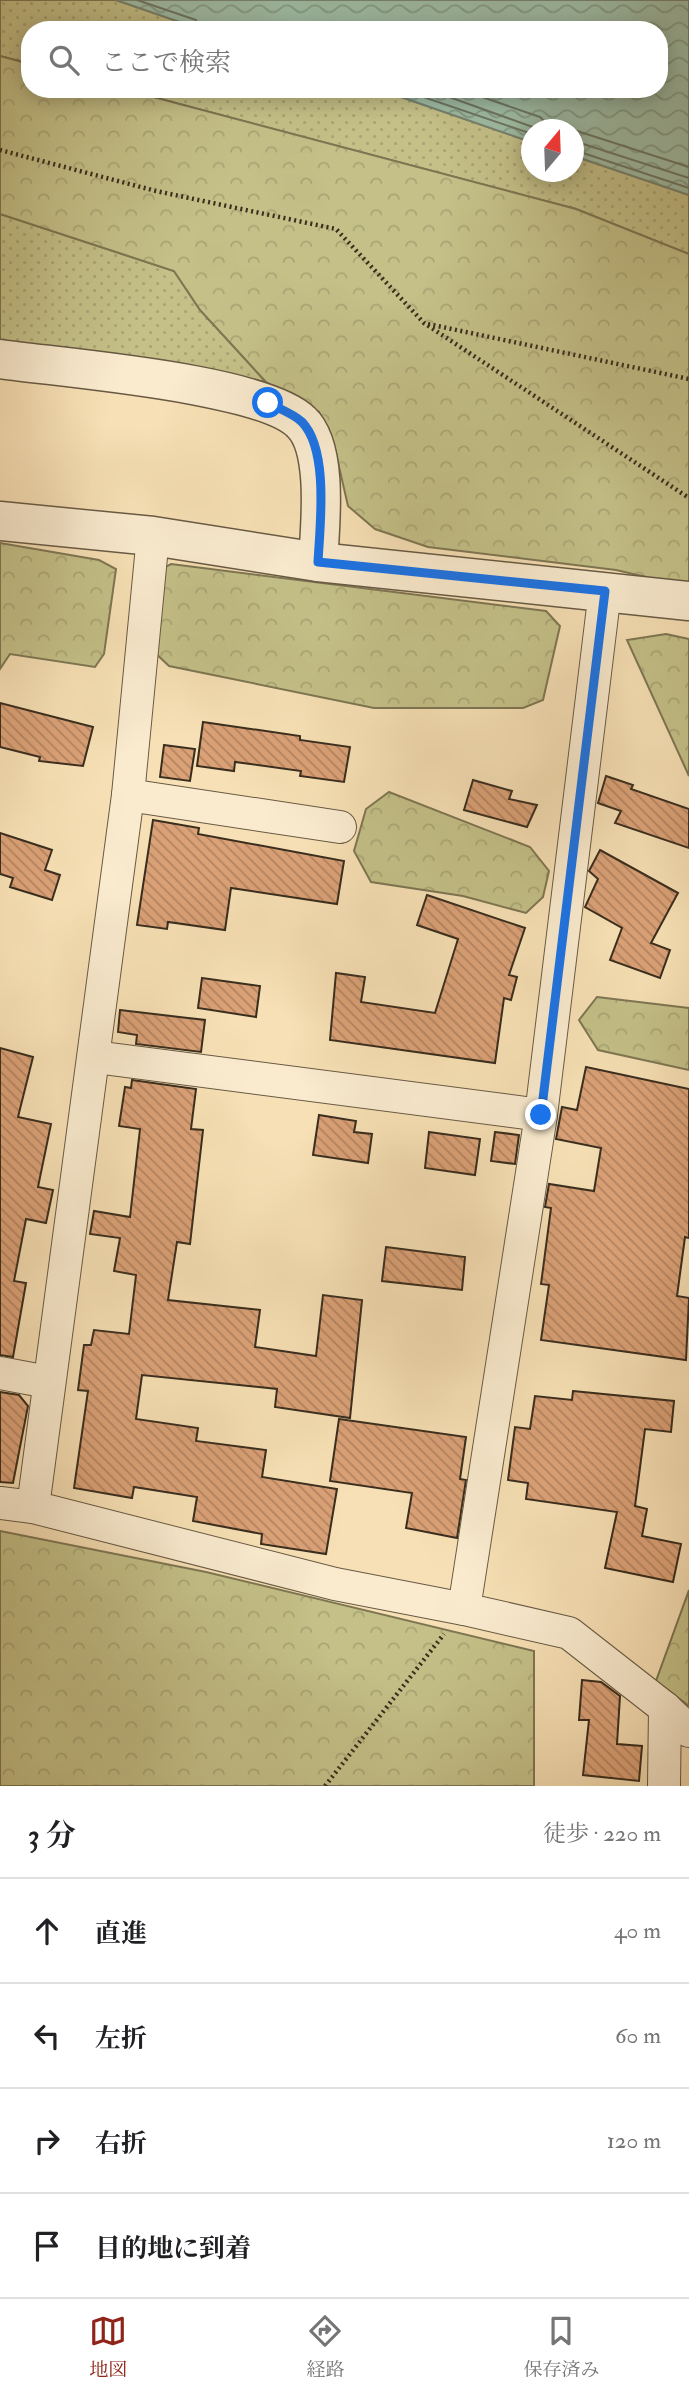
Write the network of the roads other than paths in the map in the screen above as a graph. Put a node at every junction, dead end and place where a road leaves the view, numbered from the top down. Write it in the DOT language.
graph roads {
  1 [pos="0,359"];
  2 [pos="0,521"];
  3 [pos="153,537"];
  4 [pos="318,562"];
  5 [pos="605,591"];
  6 [pos="689,601"];
  7 [pos="128,795"];
  8 [pos="340,827"];
  9 [pos="95,1057"];
  10 [pos="541,1115"];
  11 [pos="0,1373"];
  12 [pos="48,1382"];
  13 [pos="0,1503"];
  14 [pos="33,1507"];
  15 [pos="464,1609"];
  16 [pos="665,1707"];
  17 [pos="689,1731"];
  18 [pos="664,1786"];
  1 -- 4 [label="street"];
  2 -- 3 [label="street"];
  3 -- 4 [label="street"];
  3 -- 7 [label="street"];
  4 -- 5 [label="street"];
  5 -- 6 [label="street"];
  5 -- 10 [label="street"];
  7 -- 8 [label="street"];
  7 -- 9 [label="street"];
  9 -- 10 [label="street"];
  9 -- 12 [label="street"];
  10 -- 15 [label="street"];
  11 -- 12 [label="street"];
  12 -- 14 [label="street"];
  13 -- 14 [label="street"];
  14 -- 15 [label="street"];
  15 -- 16 [label="street"];
  16 -- 17 [label="street"];
  16 -- 18 [label="street"];
}
